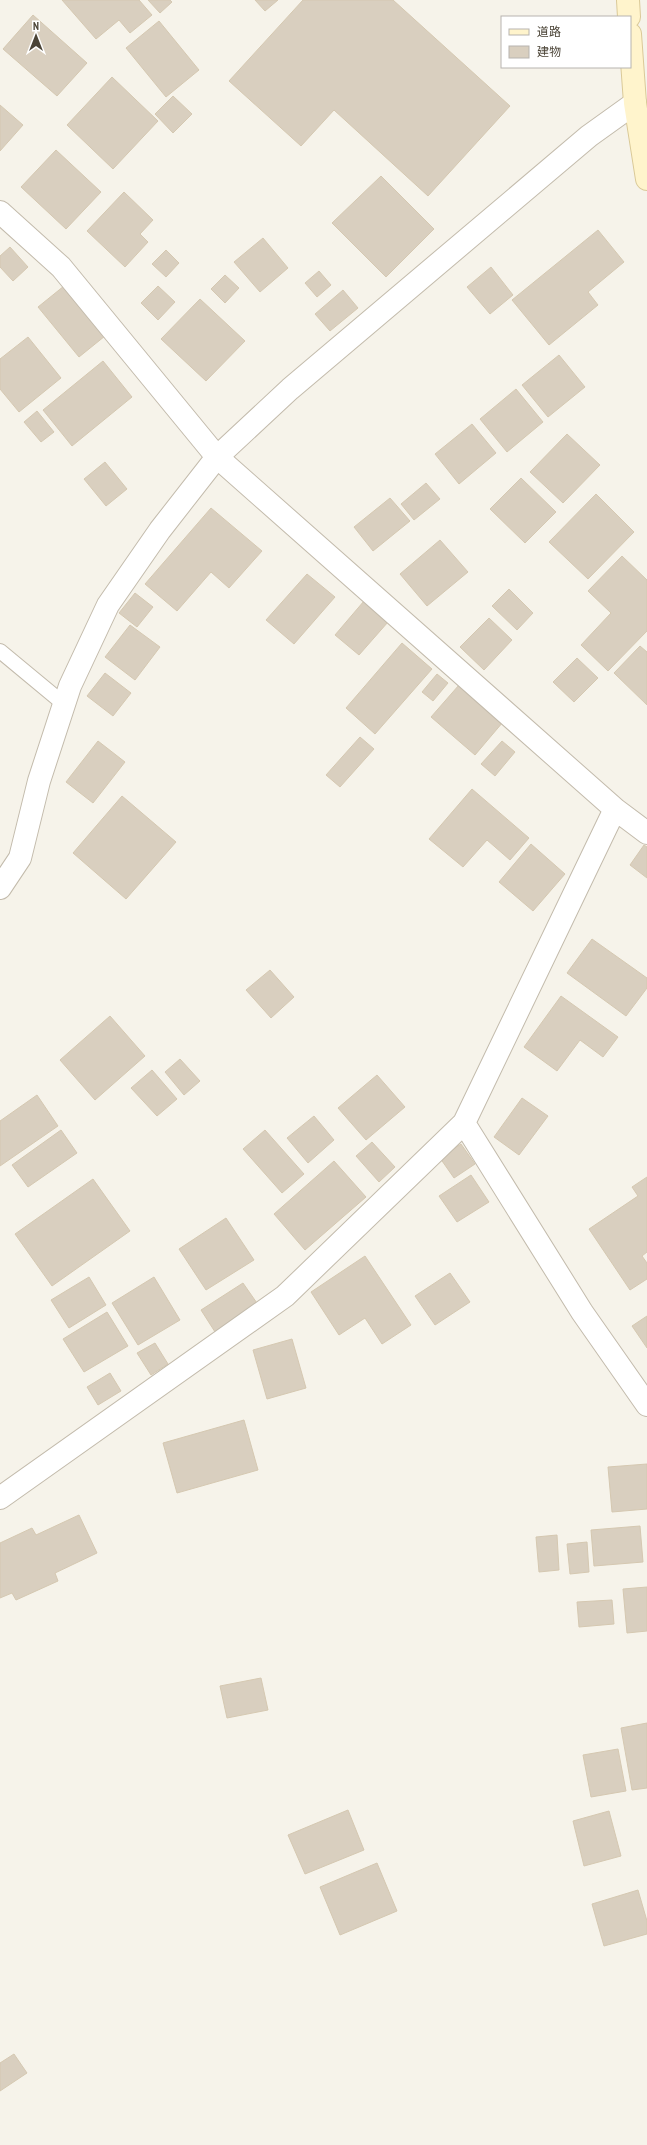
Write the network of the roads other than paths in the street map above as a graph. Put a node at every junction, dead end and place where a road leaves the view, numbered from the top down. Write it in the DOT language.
graph roads {
  1 [pos="628,0"];
  2 [pos="629,16"];
  3 [pos="631,48"];
  4 [pos="635,103"];
  5 [pos="647,179"];
  6 [pos="0,212"];
  7 [pos="217,457"];
  8 [pos="0,651"];
  9 [pos="64,704"];
  10 [pos="615,810"];
  11 [pos="647,833"];
  12 [pos="0,888"];
  13 [pos="464,1123"];
  14 [pos="647,1406"];
  15 [pos="0,1498"];
  1 -- 2 [label="main road"];
  3 -- 4 [label="main road"];
  4 -- 5 [label="main road"];
  4 -- 7 [label="street"];
  6 -- 7 [label="street"];
  7 -- 9 [label="street"];
  7 -- 10 [label="street"];
  8 -- 9 [label="lane"];
  9 -- 12 [label="street"];
  10 -- 11 [label="street"];
  10 -- 13 [label="street"];
  13 -- 14 [label="street"];
  13 -- 15 [label="street"];
}
